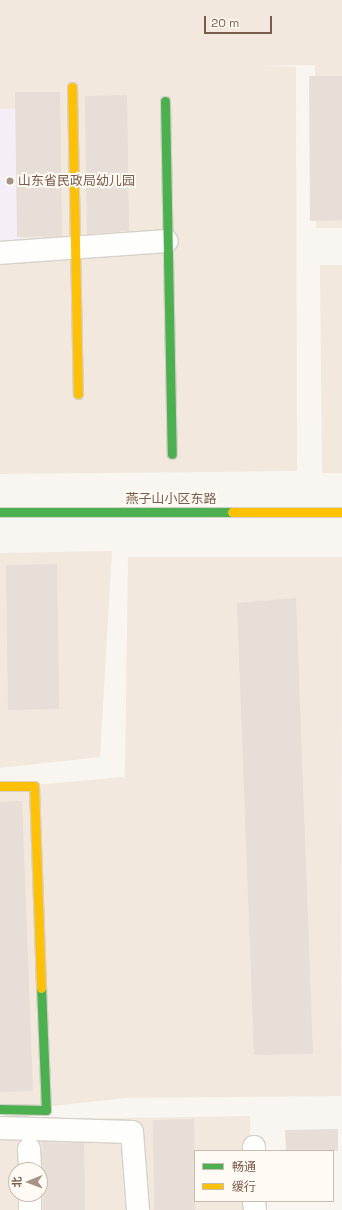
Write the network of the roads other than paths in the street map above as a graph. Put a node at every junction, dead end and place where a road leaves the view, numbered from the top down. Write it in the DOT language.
graph roads {
  1 [pos="72,87"];
  2 [pos="165,101"];
  3 [pos="167,241"];
  4 [pos="72,248"];
  5 [pos="0,253"];
  6 [pos="78,394"];
  7 [pos="172,454"];
  8 [pos="0,512"];
  9 [pos="342,512"];
  10 [pos="0,786"];
  11 [pos="0,1109"];
  12 [pos="0,1128"];
  13 [pos="138,1210"];
  1 -- 4 [label="street"];
  2 -- 3 [label="street"];
  3 -- 4 [label="street"];
  3 -- 7 [label="street"];
  4 -- 5 [label="street"];
  4 -- 6 [label="street"];
  8 -- 9 [label="street, 燕子山小区东路"];
  10 -- 11 [label="street"];
  12 -- 13 [label="street"];
}
